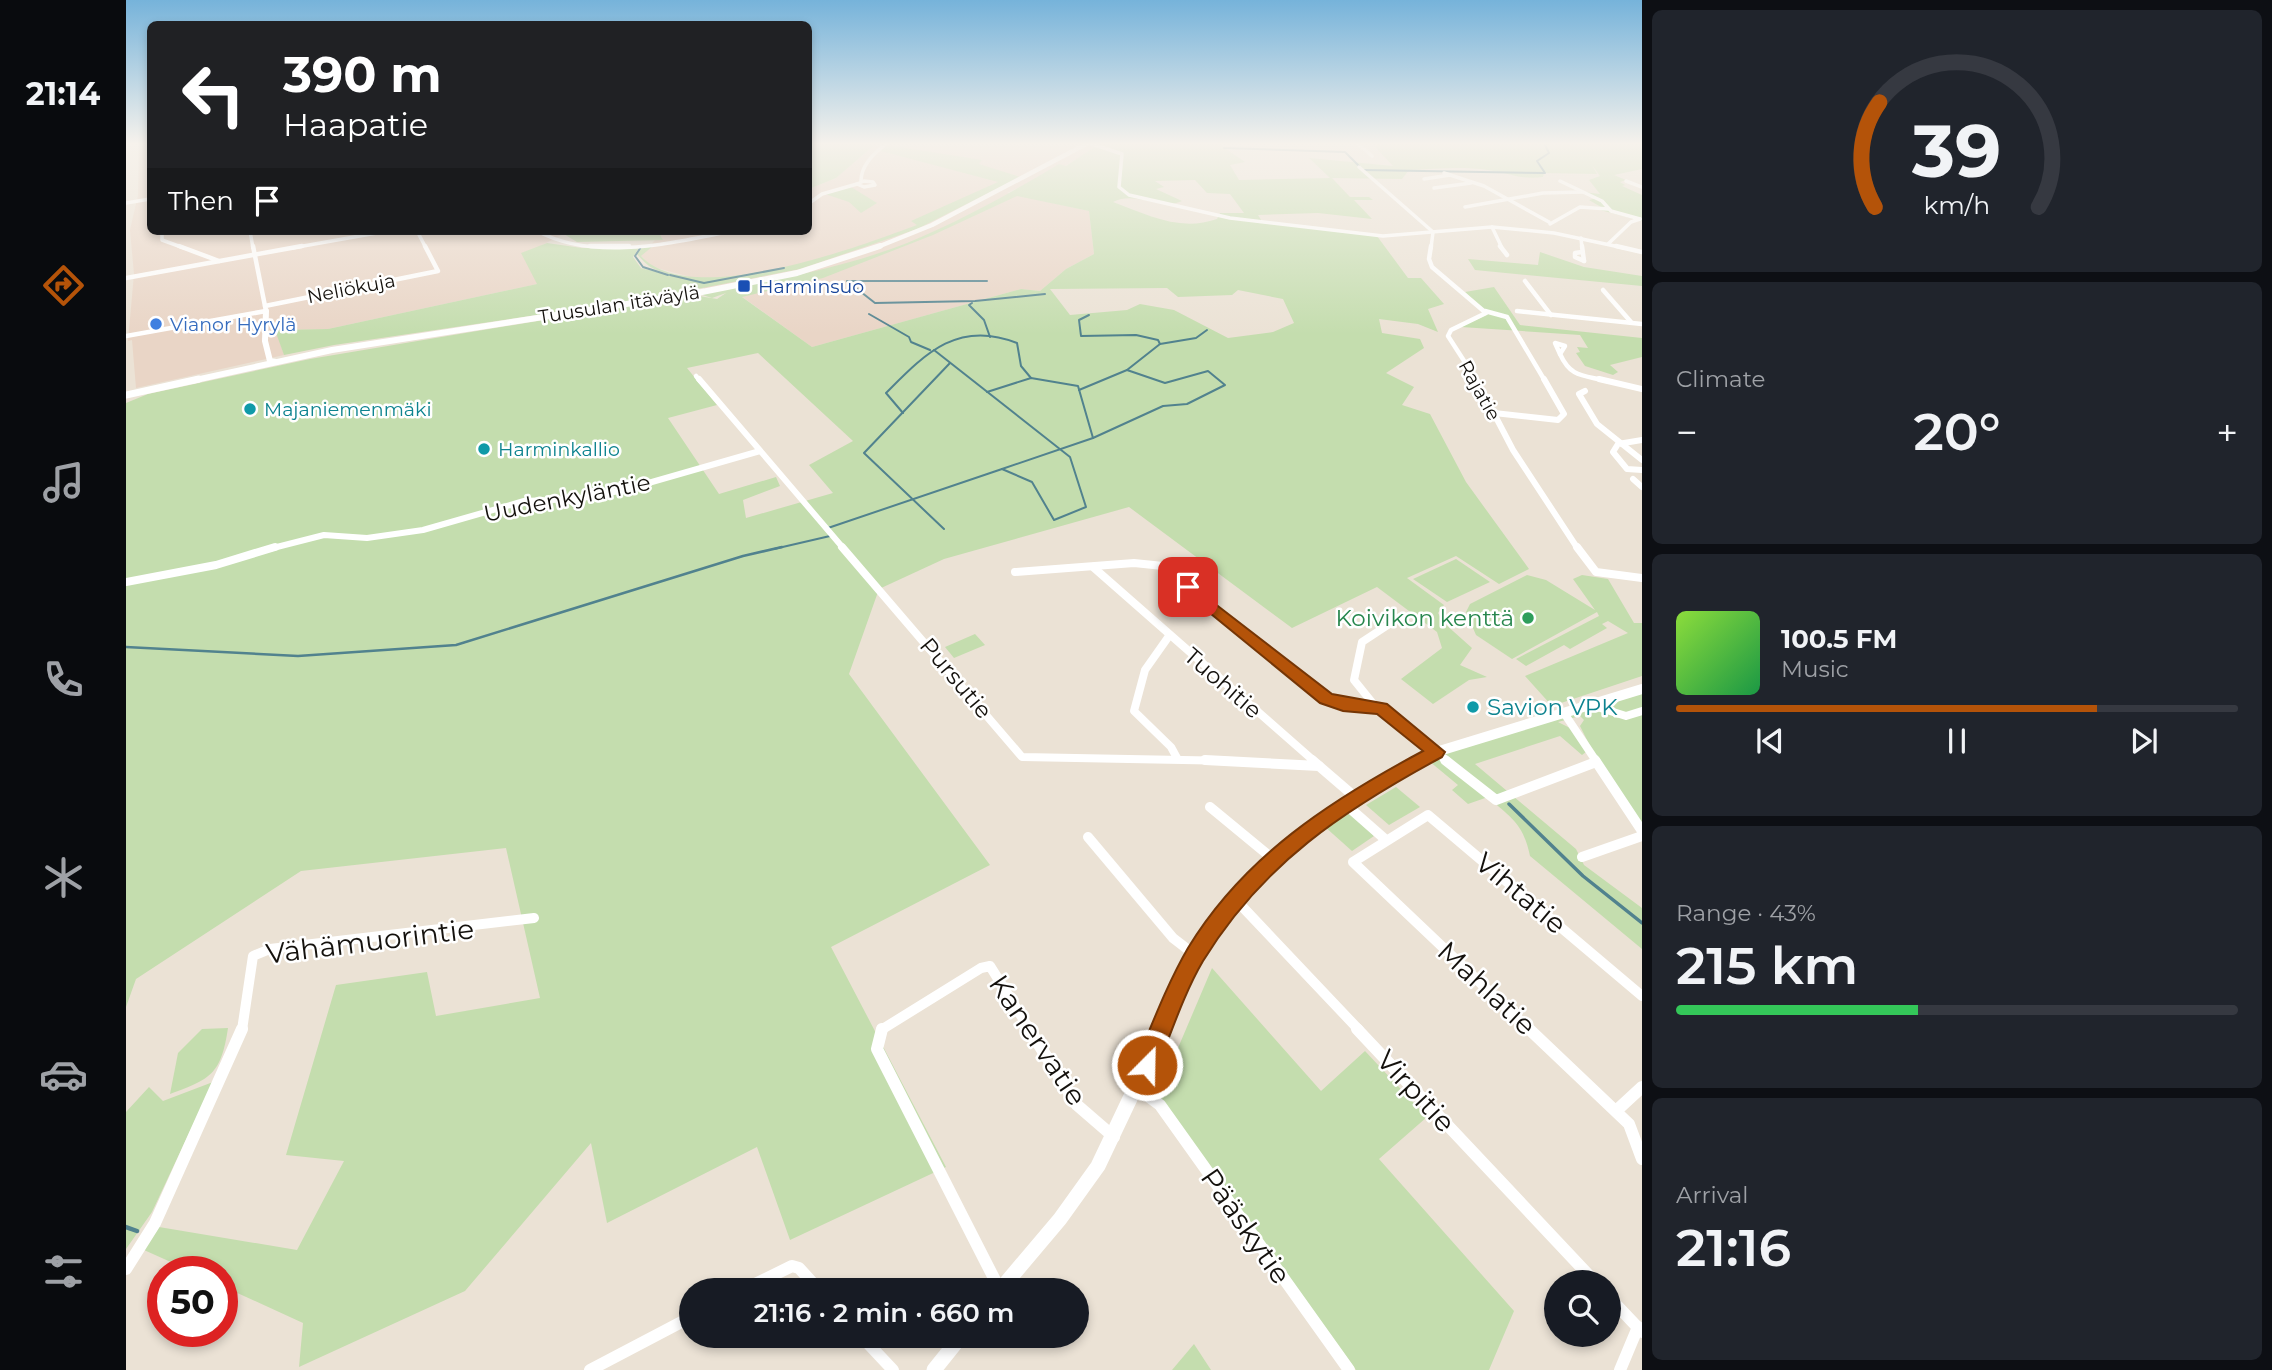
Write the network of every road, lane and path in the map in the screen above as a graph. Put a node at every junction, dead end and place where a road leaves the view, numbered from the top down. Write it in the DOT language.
graph roads {
  1 [pos="969,206"];
  2 [pos="1176,206"];
  3 [pos="1402,206"];
  4 [pos="1521,206"];
  5 [pos="1606,206"];
  6 [pos="1608,209"];
  7 [pos="1549,222"];
  8 [pos="1492,227"];
  9 [pos="1429,232"];
  10 [pos="1554,233"];
  11 [pos="162,235"];
  12 [pos="251,235"];
  13 [pos="366,235"];
  14 [pos="419,235"];
  15 [pos="543,235"];
  16 [pos="711,235"];
  17 [pos="1581,238"];
  18 [pos="1608,244"];
  19 [pos="1582,252"];
  20 [pos="1642,252"];
  21 [pos="255,255"];
  22 [pos="1507,255"];
  23 [pos="219,261"];
  24 [pos="126,278"];
  25 [pos="1525,281"];
  26 [pos="1603,290"];
  27 [pos="265,309"];
  28 [pos="1485,311"];
  29 [pos="1517,311"];
  30 [pos="1551,314"];
  31 [pos="1631,322"];
  32 [pos="1642,324"];
  33 [pos="126,336"];
  34 [pos="265,336"];
  35 [pos="1560,354"];
  36 [pos="290,359"];
  37 [pos="276,362"];
  38 [pos="251,368"];
  39 [pos="696,376"];
  40 [pos="1642,389"];
  41 [pos="1585,391"];
  42 [pos="126,395"];
  43 [pos="1494,413"];
  44 [pos="1642,440"];
  45 [pos="1618,444"];
  46 [pos="760,451"];
  47 [pos="1642,460"];
  48 [pos="1642,470"];
  49 [pos="1633,479"];
  50 [pos="1642,487"];
  51 [pos="1093,567"];
  52 [pos="1014,572"];
  53 [pos="1642,578"];
  54 [pos="126,582"];
  55 [pos="1400,617"];
  56 [pos="1169,636"];
  57 [pos="1642,689"];
  58 [pos="1375,706"];
  59 [pos="1594,706"];
  60 [pos="1642,710"];
  61 [pos="1564,713"];
  62 [pos="1436,752"];
  63 [pos="1177,758"];
  64 [pos="1596,762"];
  65 [pos="1319,766"];
  66 [pos="1350,800"];
  67 [pos="1210,807"];
  68 [pos="1642,834"];
  69 [pos="1088,837"];
  70 [pos="1391,837"];
  71 [pos="1582,857"];
  72 [pos="1273,859"];
  73 [pos="1236,900"];
  74 [pos="534,918"];
  75 [pos="1195,955"];
  76 [pos="1642,996"];
  77 [pos="1642,1087"];
  78 [pos="1137,1088"];
  79 [pos="1616,1111"];
  80 [pos="1114,1137"];
  81 [pos="1642,1160"];
  82 [pos="126,1269"];
  83 [pos="1584,1270"];
  84 [pos="765,1278"];
  85 [pos="808,1278"];
  86 [pos="994,1278"];
  87 [pos="1010,1278"];
  88 [pos="1621,1309"];
  89 [pos="679,1323"];
  90 [pos="1640,1329"];
  91 [pos="872,1348"];
  92 [pos="952,1348"];
  93 [pos="590,1370"];
  94 [pos="893,1370"];
  95 [pos="934,1370"];
  96 [pos="1349,1370"];
  97 [pos="1620,1370"];
  1 -- 36 [label="main road, Tuusulan itäväylä"];
  2 -- 9 [label="street"];
  3 -- 9 [label="street"];
  4 -- 7 [label="street"];
  5 -- 6 [label="street"];
  6 -- 7 [label="street"];
  6 -- 18 [label="street"];
  7 -- 10 [label="street"];
  8 -- 9 [label="street"];
  8 -- 10 [label="street"];
  8 -- 22 [label="street"];
  9 -- 28 [label="street"];
  10 -- 17 [label="street"];
  11 -- 23 [label="street"];
  12 -- 21 [label="street"];
  13 -- 21 [label="street"];
  14 -- 27 [label="street, Neliökuja"];
  15 -- 16 [label="street"];
  17 -- 18 [label="street"];
  17 -- 19 [label="street"];
  18 -- 20 [label="street"];
  21 -- 23 [label="street"];
  21 -- 27 [label="street"];
  23 -- 24 [label="street"];
  25 -- 30 [label="street"];
  26 -- 31 [label="street"];
  27 -- 33 [label="street, Neliökuja"];
  27 -- 34 [label="main road"];
  28 -- 43 [label="street, Rajatie"];
  28 -- 43 [label="street"];
  29 -- 30 [label="street"];
  30 -- 31 [label="street"];
  31 -- 32 [label="street"];
  34 -- 36 [label="main road"];
  34 -- 37 [label="main road"];
  34 -- 38 [label="main road"];
  35 -- 40 [label="street"];
  36 -- 37 [label="main road, Tuusulan itäväylä"];
  37 -- 38 [label="main road, Tuusulan itäväylä"];
  38 -- 42 [label="main road, Tuusulan itäväylä"];
  39 -- 46 [label="street, Pursutie"];
  41 -- 45 [label="street"];
  43 -- 53 [label="street, Rajatie"];
  44 -- 45 [label="street"];
  45 -- 47 [label="street"];
  45 -- 48 [label="street"];
  46 -- 54 [label="street, Uudenkyläntie"];
  46 -- 63 [label="street, Pursutie"];
  49 -- 50 [label="street"];
  51 -- 52 [label="street"];
  51 -- 56 [label="street, Tuohitie"];
  51 -- 58 [label="street"];
  55 -- 58 [label="street"];
  56 -- 63 [label="street"];
  56 -- 65 [label="street, Tuohitie"];
  57 -- 59 [label="main road"];
  58 -- 62 [label="street"];
  59 -- 60 [label="street"];
  59 -- 61 [label="main road"];
  61 -- 62 [label="main road"];
  61 -- 64 [label="street"];
  62 -- 64 [label="street"];
  62 -- 66 [label="main road"];
  63 -- 65 [label="street, Pursutie"];
  64 -- 68 [label="street"];
  65 -- 66 [label="street, Tuohitie"];
  66 -- 70 [label="street, Tuohitie"];
  66 -- 72 [label="main road"];
  67 -- 72 [label="street"];
  68 -- 71 [label="street"];
  69 -- 75 [label="street"];
  70 -- 76 [label="street, Vihtatie"];
  70 -- 79 [label="street, Mahlatie"];
  72 -- 73 [label="main road"];
  73 -- 75 [label="main road"];
  73 -- 83 [label="street, Virpitie"];
  74 -- 82 [label="street, Vähämuorintie"];
  75 -- 78 [label="main road"];
  77 -- 79 [label="street"];
  78 -- 80 [label="main road"];
  78 -- 96 [label="street, Pääskytie"];
  79 -- 81 [label="street, Mahlatie"];
  80 -- 86 [label="street, Kanervatie"];
  80 -- 87 [label="main road"];
  84 -- 85 [label="street"];
  88 -- 90 [label="street"];
  89 -- 93 [label="street"];
  90 -- 97 [label="street"];
  91 -- 94 [label="street"];
  92 -- 95 [label="main road"];
}
